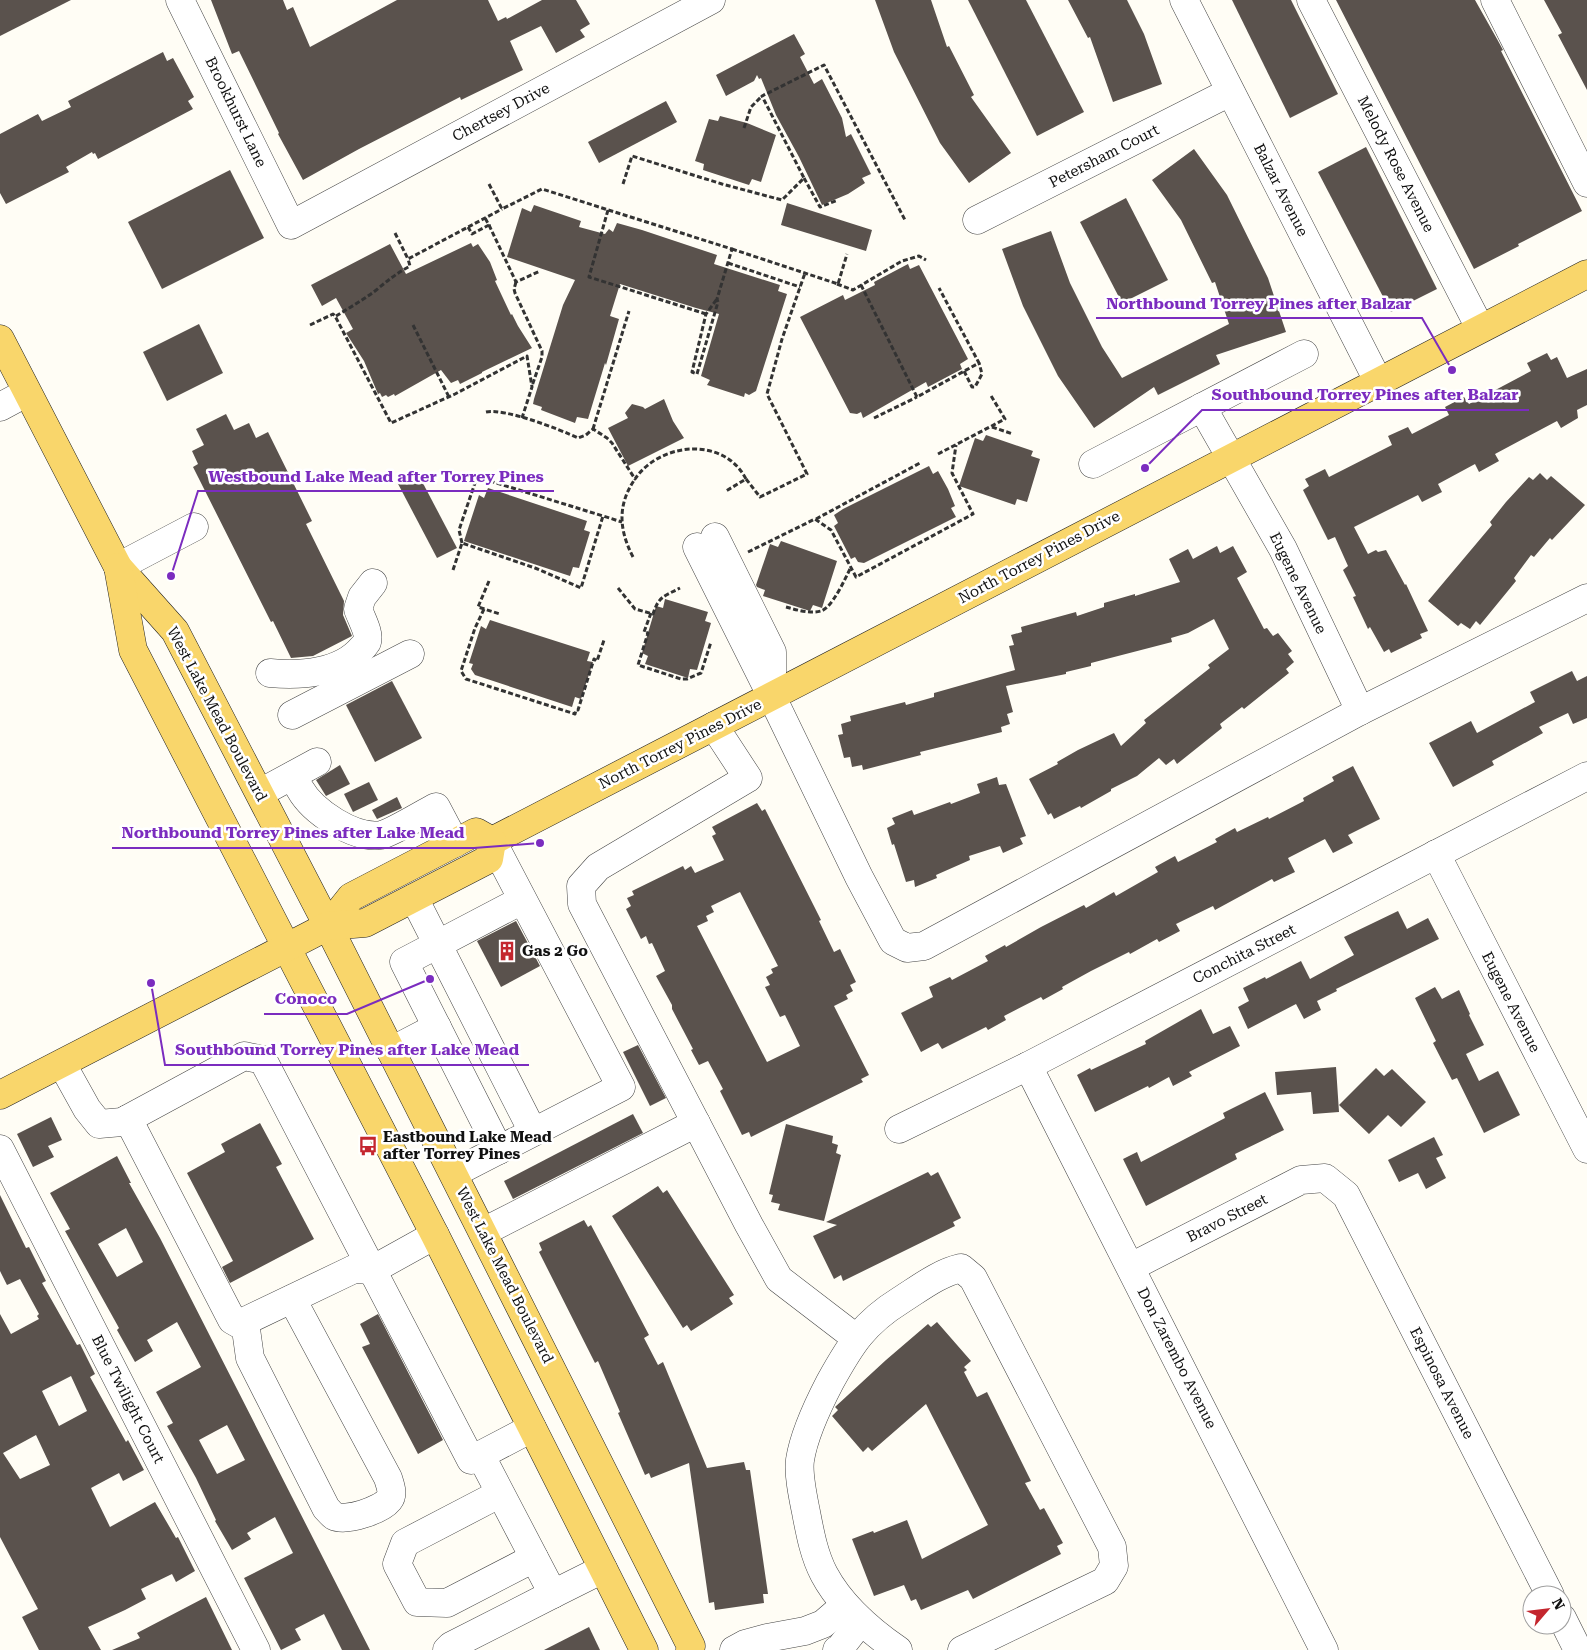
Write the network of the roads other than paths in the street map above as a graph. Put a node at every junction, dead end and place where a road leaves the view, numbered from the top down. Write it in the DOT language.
graph roads {
  1 [pos="180,0"];
  2 [pos="711,0"];
  3 [pos="1184,0"];
  4 [pos="1312,0"];
  5 [pos="1495,0"];
  6 [pos="1230,92"];
  7 [pos="1587,183"];
  8 [pos="977,220"];
  9 [pos="291,225"];
  10 [pos="1587,274"];
  11 [pos="1480,328"];
  12 [pos="0,340"];
  13 [pos="1304,354"];
  14 [pos="1378,381"];
  15 [pos="26,393"];
  16 [pos="0,407"];
  17 [pos="1202,407"];
  18 [pos="1230,458"];
  19 [pos="1092,464"];
  20 [pos="194,527"];
  21 [pos="706,542"];
  22 [pos="118,567"];
  23 [pos="373,583"];
  24 [pos="1587,598"];
  25 [pos="410,654"];
  26 [pos="270,673"];
  27 [pos="772,697"];
  28 [pos="1360,711"];
  29 [pos="292,715"];
  30 [pos="714,726"];
  31 [pos="1587,776"];
  32 [pos="260,793"];
  33 [pos="492,841"];
  34 [pos="454,843"];
  35 [pos="1436,854"];
  36 [pos="414,898"];
  37 [pos="522,900"];
  38 [pos="328,926"];
  39 [pos="437,945"];
  40 [pos="287,948"];
  41 [pos="437,1027"];
  42 [pos="391,1051"];
  43 [pos="62,1064"];
  44 [pos="1028,1066"];
  45 [pos="0,1096"];
  46 [pos="128,1119"];
  47 [pos="696,1123"];
  48 [pos="899,1129"];
  49 [pos="532,1132"];
  50 [pos="0,1149"];
  51 [pos="1587,1149"];
  52 [pos="499,1150"];
  53 [pos="454,1174"];
  54 [pos="1325,1178"];
  55 [pos="483,1232"];
  56 [pos="435,1235"];
  57 [pos="1131,1267"];
  58 [pos="372,1270"];
  59 [pos="292,1299"];
  60 [pos="245,1322"];
  61 [pos="856,1338"];
  62 [pos="571,1408"];
  63 [pos="532,1428"];
  64 [pos="480,1456"];
  65 [pos="499,1494"];
  66 [pos="534,1558"];
  67 [pos="603,1569"];
  68 [pos="1545,1585"];
  69 [pos="553,1594"];
  70 [pos="853,1613"];
  71 [pos="1570,1635"];
  72 [pos="768,1644"];
  73 [pos="1317,1648"];
  74 [pos="256,1650"];
  75 [pos="447,1650"];
  76 [pos="644,1650"];
  77 [pos="690,1650"];
  78 [pos="734,1650"];
  79 [pos="837,1650"];
  80 [pos="898,1650"];
  81 [pos="962,1650"];
  82 [pos="1578,1650"];
  1 -- 9 [label="street, Brookhurst Lane"];
  2 -- 9 [label="street, Chertsey Drive"];
  3 -- 6 [label="street, Balzar Avenue"];
  4 -- 11 [label="street, Melody Rose Avenue"];
  5 -- 7 [label="street"];
  6 -- 8 [label="street, Petersham Court"];
  6 -- 14 [label="street, Balzar Avenue"];
  10 -- 11 [label="main road, North Torrey Pines Drive"];
  11 -- 14 [label="main road, North Torrey Pines Drive"];
  12 -- 15 [label="main road, West Lake Mead Boulevard"];
  13 -- 17 [label="street"];
  14 -- 18 [label="main road, North Torrey Pines Drive"];
  15 -- 16 [label="street"];
  15 -- 22 [label="main road, West Lake Mead Boulevard"];
  17 -- 18 [label="street, Eugene Avenue"];
  17 -- 19 [label="street"];
  18 -- 27 [label="main road, North Torrey Pines Drive"];
  18 -- 28 [label="street, Eugene Avenue"];
  20 -- 22 [label="street"];
  21 -- 27 [label="street"];
  22 -- 32 [label="main road, West Lake Mead Boulevard"];
  22 -- 40 [label="main road, West Lake Mead Boulevard"];
  23 -- 26 [label="street"];
  24 -- 28 [label="street"];
  25 -- 29 [label="street"];
  27 -- 28 [label="street"];
  27 -- 30 [label="main road, North Torrey Pines Drive"];
  30 -- 33 [label="main road, North Torrey Pines Drive"];
  30 -- 47 [label="street"];
  31 -- 35 [label="street, Conchita Street"];
  32 -- 34 [label="street"];
  32 -- 38 [label="main road, West Lake Mead Boulevard"];
  33 -- 34 [label="main road"];
  33 -- 36 [label="main road"];
  33 -- 37 [label="street"];
  34 -- 38 [label="main road"];
  35 -- 44 [label="street, Conchita Street"];
  35 -- 51 [label="street, Eugene Avenue"];
  36 -- 38 [label="main road"];
  36 -- 39 [label="street"];
  37 -- 39 [label="street"];
  37 -- 49 [label="street"];
  38 -- 40 [label="main road"];
  38 -- 42 [label="main road, West Lake Mead Boulevard"];
  39 -- 41 [label="street"];
  39 -- 49 [label="street"];
  40 -- 43 [label="main road"];
  40 -- 56 [label="main road, West Lake Mead Boulevard"];
  41 -- 42 [label="street"];
  41 -- 52 [label="street"];
  42 -- 53 [label="main road, West Lake Mead Boulevard"];
  43 -- 45 [label="main road"];
  43 -- 46 [label="street"];
  44 -- 48 [label="street, Conchita Street"];
  44 -- 57 [label="street, Don Zarembo Avenue"];
  46 -- 58 [label="street"];
  46 -- 60 [label="street"];
  47 -- 55 [label="street"];
  47 -- 61 [label="street"];
  49 -- 52 [label="street"];
  50 -- 74 [label="street, Blue Twilight Court"];
  52 -- 53 [label="street"];
  53 -- 55 [label="main road, West Lake Mead Boulevard"];
  54 -- 57 [label="street, Bravo Street"];
  54 -- 68 [label="street, Espinosa Avenue"];
  55 -- 62 [label="main road, West Lake Mead Boulevard"];
  56 -- 58 [label="street"];
  56 -- 63 [label="main road, West Lake Mead Boulevard"];
  57 -- 73 [label="street, Don Zarembo Avenue"];
  58 -- 59 [label="street"];
  58 -- 64 [label="street"];
  59 -- 60 [label="street"];
  59 -- 60 [label="street"];
  61 -- 70 [label="street"];
  61 -- 81 [label="street"];
  62 -- 63 [label="main road"];
  62 -- 77 [label="main road, West Lake Mead Boulevard"];
  63 -- 64 [label="street"];
  63 -- 67 [label="main road, West Lake Mead Boulevard"];
  64 -- 65 [label="street"];
  65 -- 66 [label="street"];
  65 -- 66 [label="street"];
  66 -- 69 [label="street"];
  67 -- 69 [label="street"];
  67 -- 76 [label="main road, West Lake Mead Boulevard"];
  69 -- 75 [label="street"];
  70 -- 72 [label="street"];
  70 -- 79 [label="street"];
  70 -- 80 [label="street"];
  71 -- 82 [label="street"];
  72 -- 78 [label="street"];
}
